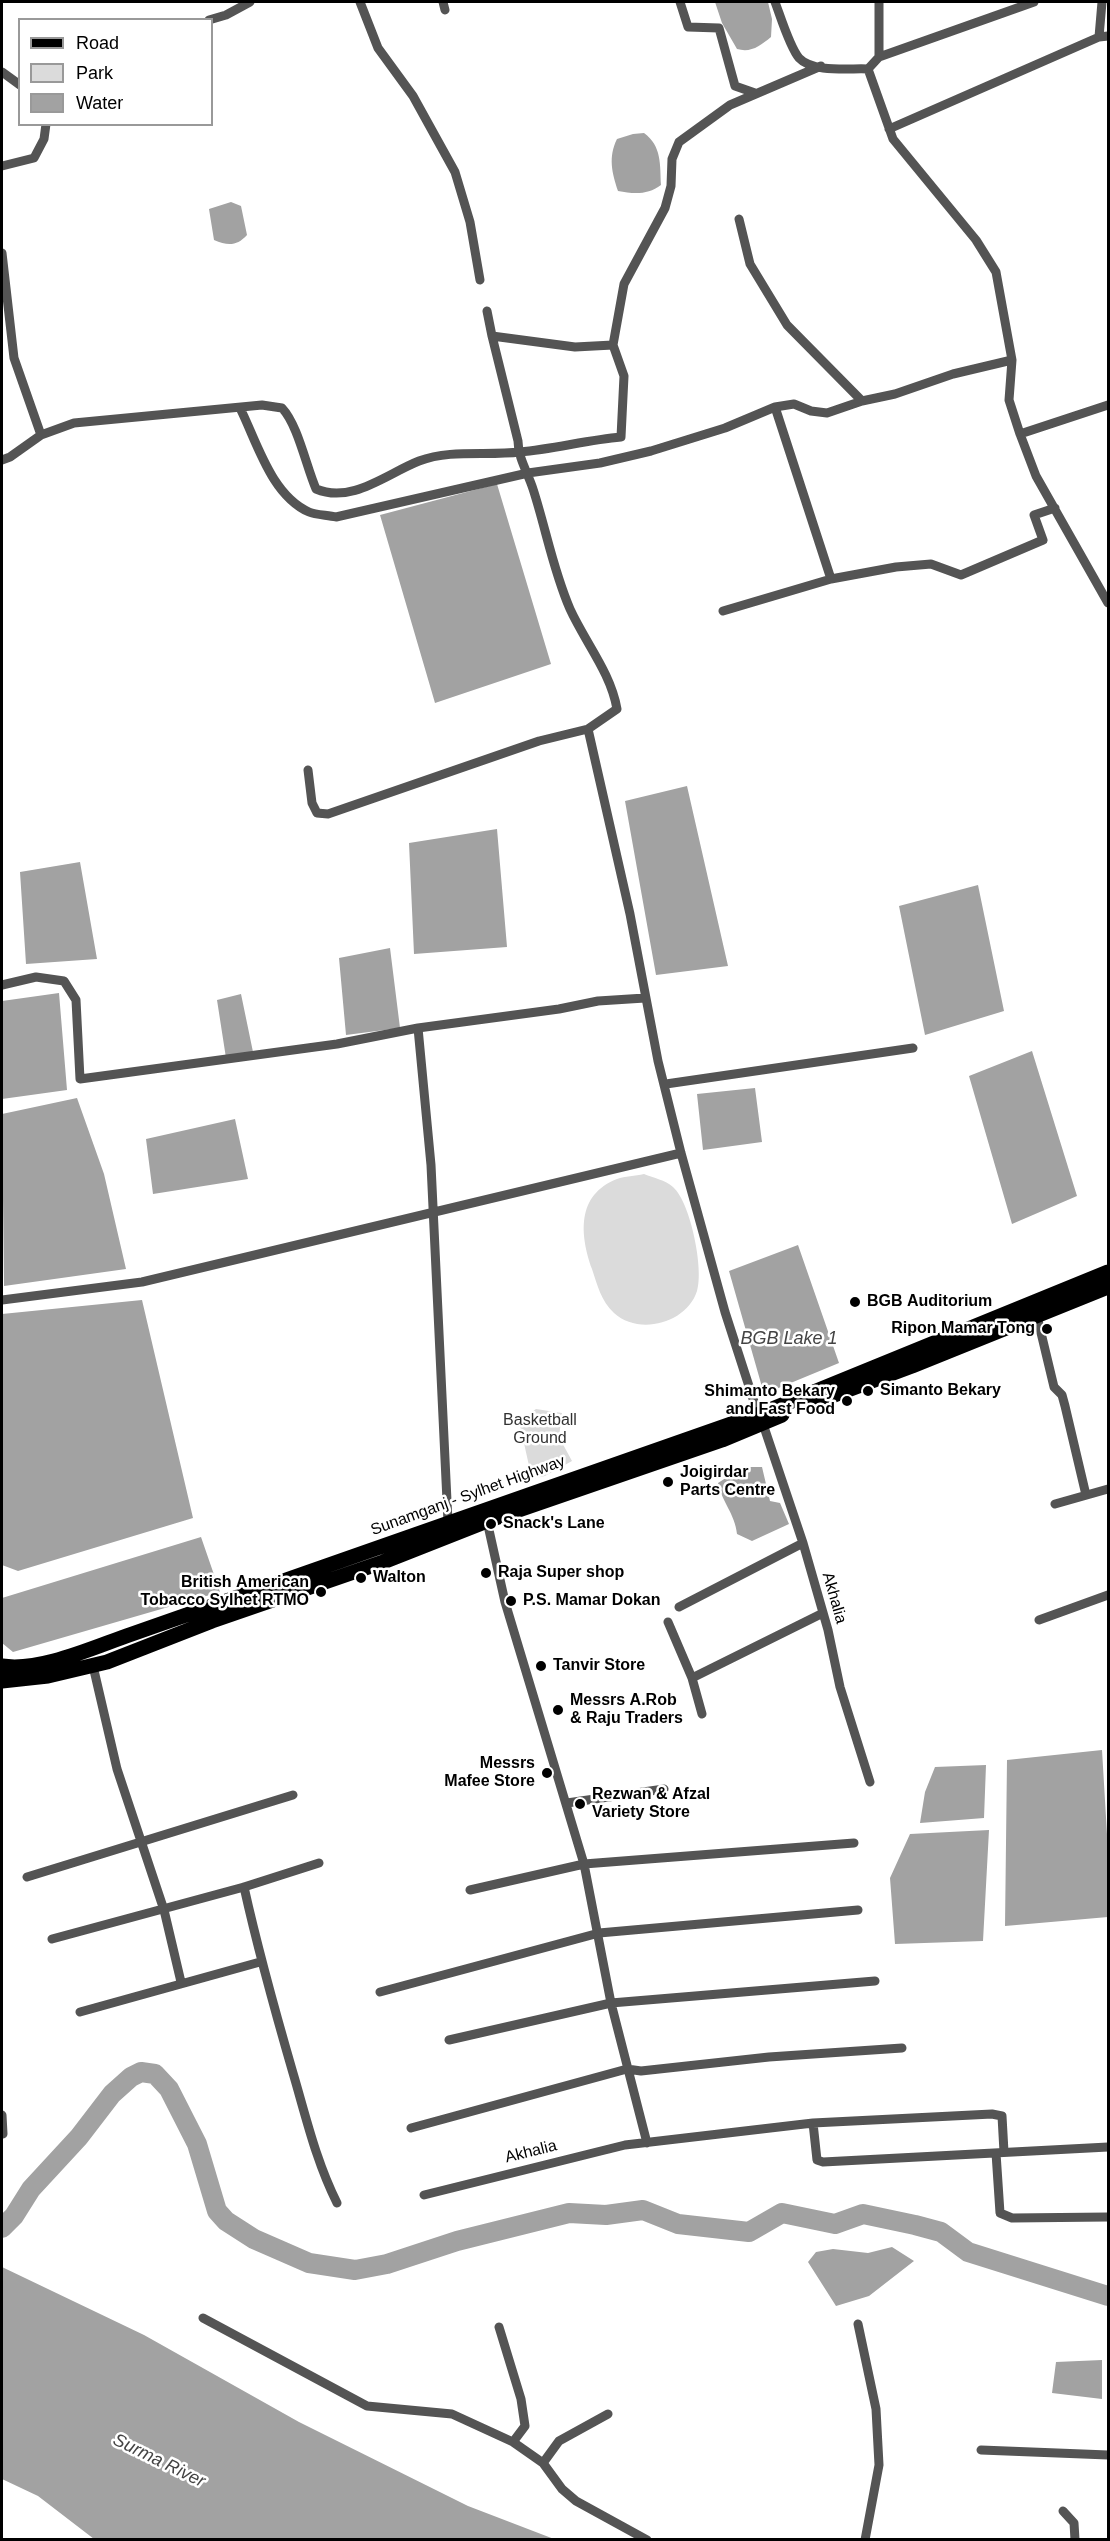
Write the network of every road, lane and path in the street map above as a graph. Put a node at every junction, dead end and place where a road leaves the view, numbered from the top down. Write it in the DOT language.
graph roads {
  1 [pos="250,2"];
  2 [pos="360,2"];
  3 [pos="680,2"];
  4 [pos="775,2"];
  5 [pos="879,2"];
  6 [pos="1034,2"];
  7 [pos="1102,2"];
  8 [pos="213,19"];
  9 [pos="1104,36"];
  10 [pos="879,57"];
  11 [pos="821,66"];
  12 [pos="868,69"];
  13 [pos="2,72"];
  14 [pos="18,84"];
  15 [pos="755,93"];
  16 [pos="46,126"];
  17 [pos="889,129"];
  18 [pos="2,166"];
  19 [pos="739,219"];
  20 [pos="2,253"];
  21 [pos="480,280"];
  22 [pos="486,310"];
  23 [pos="492,336"];
  24 [pos="613,345"];
  25 [pos="1012,360"];
  26 [pos="862,401"];
  27 [pos="1108,405"];
  28 [pos="775,406"];
  29 [pos="240,408"];
  30 [pos="1020,434"];
  31 [pos="41,435"];
  32 [pos="518,452"];
  33 [pos="2,460"];
  34 [pos="528,473"];
  35 [pos="1055,508"];
  36 [pos="831,579"];
  37 [pos="1108,603"];
  38 [pos="723,611"];
  39 [pos="588,729"];
  40 [pos="308,770"];
  41 [pos="2,985"];
  42 [pos="645,998"];
  43 [pos="418,1028"];
  44 [pos="913,1048"];
  45 [pos="666,1084"];
  46 [pos="681,1153"];
  47 [pos="434,1210"];
  48 [pos="1108,1272"];
  49 [pos="1108,1287"];
  50 [pos="2,1300"];
  51 [pos="1037,1316"];
  52 [pos="761,1419"];
  53 [pos="1108,1489"];
  54 [pos="1086,1495"];
  55 [pos="1055,1504"];
  56 [pos="487,1521"];
  57 [pos="448,1522"];
  58 [pos="803,1543"];
  59 [pos="1108,1595"];
  60 [pos="679,1607"];
  61 [pos="823,1613"];
  62 [pos="1039,1620"];
  63 [pos="668,1622"];
  64 [pos="2,1666"];
  65 [pos="93,1666"];
  66 [pos="692,1678"];
  67 [pos="2,1681"];
  68 [pos="702,1713"];
  69 [pos="870,1782"];
  70 [pos="664,1788"];
  71 [pos="292,1795"];
  72 [pos="567,1803"];
  73 [pos="143,1841"];
  74 [pos="854,1843"];
  75 [pos="319,1863"];
  76 [pos="584,1864"];
  77 [pos="27,1877"];
  78 [pos="244,1887"];
  79 [pos="470,1890"];
  80 [pos="164,1910"];
  81 [pos="858,1910"];
  82 [pos="599,1933"];
  83 [pos="52,1940"];
  84 [pos="260,1962"];
  85 [pos="875,1981"];
  86 [pos="181,1982"];
  87 [pos="380,1992"];
  88 [pos="611,2003"];
  89 [pos="80,2012"];
  90 [pos="449,2040"];
  91 [pos="902,2048"];
  92 [pos="627,2069"];
  93 [pos="2,2115"];
  94 [pos="813,2123"];
  95 [pos="411,2128"];
  96 [pos="3,2134"];
  97 [pos="646,2143"];
  98 [pos="1108,2147"];
  99 [pos="1000,2152"];
  100 [pos="424,2195"];
  101 [pos="337,2203"];
  102 [pos="1108,2217"];
  103 [pos="203,2318"];
  104 [pos="858,2324"];
  105 [pos="499,2326"];
  106 [pos="608,2414"];
  107 [pos="513,2442"];
  108 [pos="981,2450"];
  109 [pos="1108,2456"];
  110 [pos="543,2463"];
  111 [pos="1063,2511"];
  112 [pos="647,2540"];
  113 [pos="864,2540"];
  114 [pos="1075,2540"];
  1 -- 8 [label="street"];
  2 -- 21 [label="street"];
  3 -- 15 [label="street"];
  4 -- 11 [label="street"];
  5 -- 10 [label="street"];
  6 -- 10 [label="street"];
  7 -- 9 [label="street"];
  9 -- 17 [label="street"];
  10 -- 12 [label="street"];
  11 -- 12 [label="street"];
  11 -- 15 [label="street"];
  12 -- 17 [label="street"];
  13 -- 14 [label="street"];
  15 -- 24 [label="street"];
  16 -- 18 [label="street"];
  17 -- 25 [label="street"];
  19 -- 26 [label="street"];
  20 -- 31 [label="street"];
  22 -- 23 [label="street"];
  23 -- 24 [label="street"];
  23 -- 32 [label="street"];
  24 -- 32 [label="street"];
  25 -- 26 [label="street"];
  25 -- 30 [label="street"];
  26 -- 28 [label="street"];
  27 -- 30 [label="street"];
  28 -- 34 [label="street"];
  28 -- 36 [label="street"];
  29 -- 31 [label="street"];
  29 -- 32 [label="street"];
  29 -- 34 [label="street"];
  30 -- 35 [label="street"];
  31 -- 33 [label="street"];
  32 -- 34 [label="street"];
  34 -- 39 [label="street"];
  35 -- 36 [label="street"];
  35 -- 37 [label="street"];
  36 -- 38 [label="street"];
  39 -- 40 [label="street"];
  39 -- 42 [label="street, Akhalia"];
  41 -- 43 [label="street"];
  42 -- 43 [label="street"];
  42 -- 45 [label="street, Akhalia"];
  43 -- 47 [label="street"];
  44 -- 45 [label="street"];
  45 -- 46 [label="street, Akhalia"];
  46 -- 47 [label="street"];
  46 -- 52 [label="street, Akhalia"];
  47 -- 50 [label="street"];
  47 -- 57 [label="street"];
  48 -- 52 [label="main road, Sunamganj - Sylhet Highway"];
  49 -- 51 [label="main road, Sunamganj - Sylhet Highway"];
  51 -- 52 [label="main road, Sunamganj - Sylhet Highway"];
  51 -- 54 [label="street"];
  52 -- 56 [label="main road, Sunamganj - Sylhet Highway"];
  52 -- 57 [label="main road, Sunamganj - Sylhet Highway"];
  52 -- 58 [label="street, Akhalia"];
  53 -- 54 [label="street"];
  54 -- 55 [label="street"];
  56 -- 65 [label="main road, Sunamganj - Sylhet Highway"];
  56 -- 72 [label="street"];
  57 -- 64 [label="main road, Sunamganj - Sylhet Highway"];
  58 -- 60 [label="street"];
  58 -- 61 [label="street, Akhalia"];
  59 -- 62 [label="street"];
  61 -- 66 [label="street"];
  61 -- 69 [label="street, Akhalia"];
  63 -- 66 [label="street"];
  65 -- 67 [label="main road, Sunamganj - Sylhet Highway"];
  65 -- 73 [label="street"];
  66 -- 68 [label="street"];
  70 -- 72 [label="street"];
  71 -- 73 [label="street"];
  72 -- 76 [label="street"];
  73 -- 77 [label="street"];
  73 -- 80 [label="street"];
  74 -- 76 [label="street"];
  75 -- 78 [label="street"];
  76 -- 79 [label="street"];
  76 -- 82 [label="street"];
  78 -- 80 [label="street"];
  78 -- 84 [label="street"];
  80 -- 83 [label="street"];
  80 -- 86 [label="street"];
  81 -- 82 [label="street"];
  82 -- 87 [label="street"];
  82 -- 88 [label="street"];
  84 -- 86 [label="street"];
  84 -- 101 [label="street"];
  85 -- 88 [label="street"];
  86 -- 89 [label="street"];
  88 -- 90 [label="street"];
  88 -- 92 [label="street"];
  91 -- 92 [label="street"];
  92 -- 95 [label="street"];
  92 -- 97 [label="street"];
  93 -- 96 [label="street"];
  94 -- 97 [label="street, Akhalia"];
  94 -- 99 [label="street"];
  94 -- 99 [label="street, Akhalia"];
  97 -- 100 [label="street, Akhalia"];
  98 -- 99 [label="street"];
  99 -- 102 [label="street"];
  103 -- 107 [label="street"];
  104 -- 113 [label="street"];
  105 -- 107 [label="street"];
  106 -- 110 [label="street"];
  107 -- 110 [label="street"];
  108 -- 109 [label="street"];
  110 -- 112 [label="street"];
  111 -- 114 [label="street"];
}
